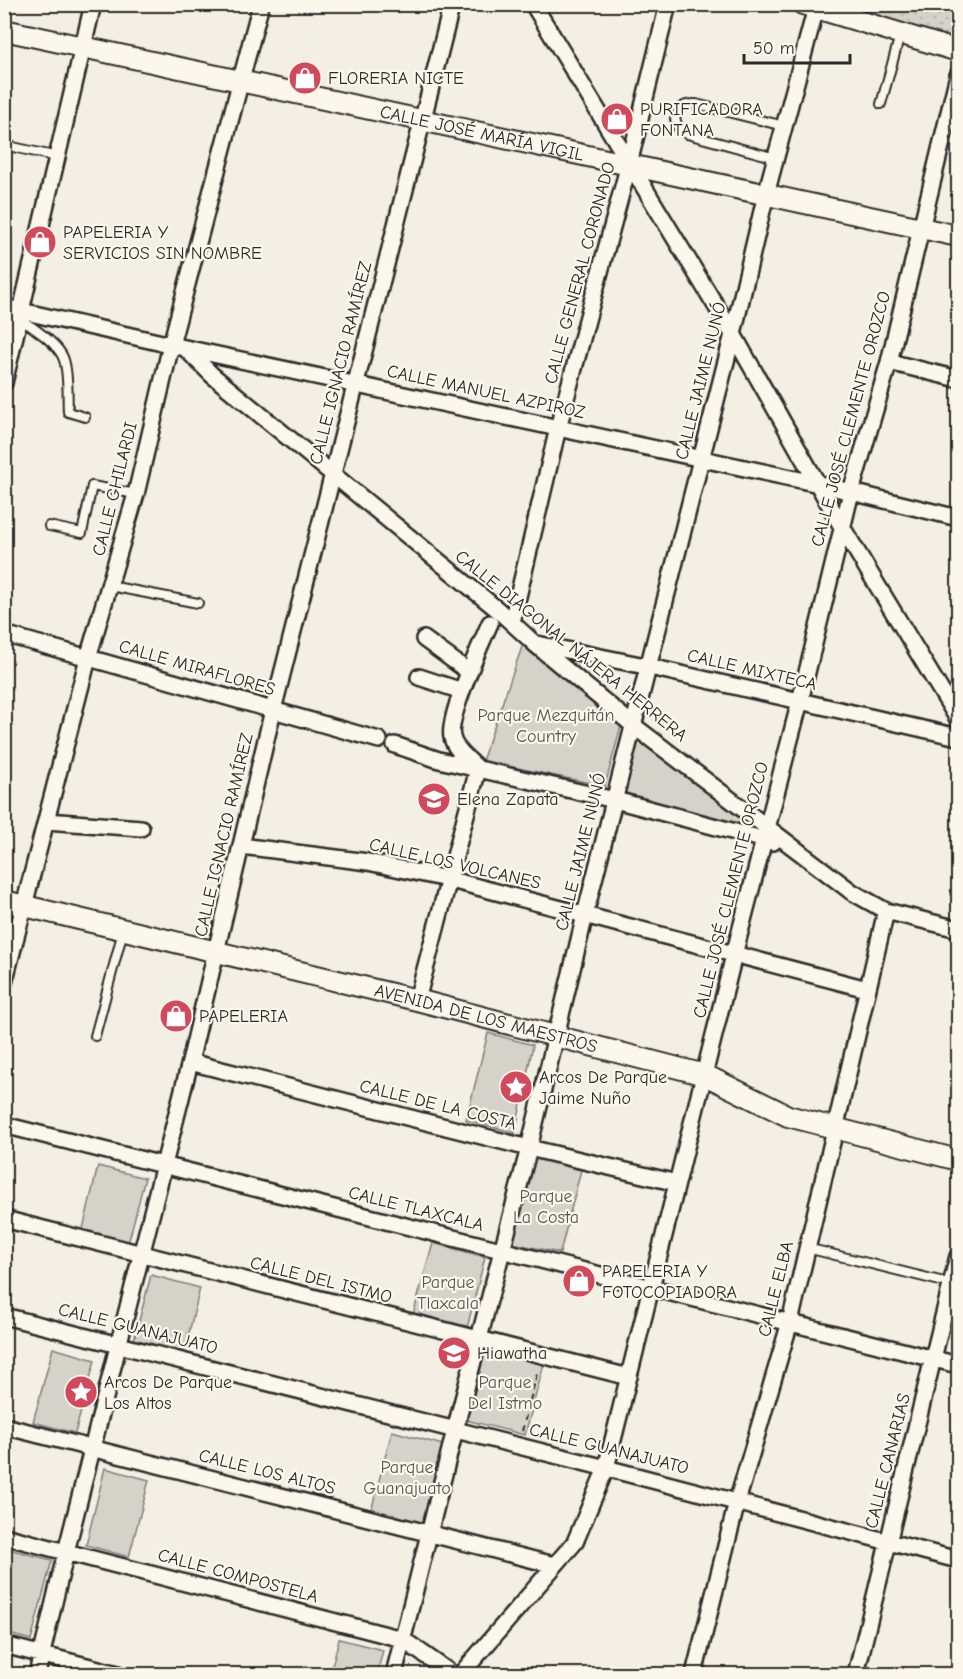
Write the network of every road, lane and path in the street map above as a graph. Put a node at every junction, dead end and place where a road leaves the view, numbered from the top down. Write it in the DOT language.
graph roads {
  1 [pos="93,4"];
  2 [pos="261,4"];
  3 [pos="452,4"];
  4 [pos="532,4"];
  5 [pos="668,4"];
  6 [pos="812,6"];
  7 [pos="4,30"];
  8 [pos="901,34"];
  9 [pos="83,46"];
  10 [pos="958,51"];
  11 [pos="958,75"];
  12 [pos="240,81"];
  13 [pos="881,104"];
  14 [pos="424,120"];
  15 [pos="784,126"];
  16 [pos="4,146"];
  17 [pos="58,157"];
  18 [pos="776,158"];
  19 [pos="629,164"];
  20 [pos="766,194"];
  21 [pos="921,228"];
  22 [pos="958,236"];
  23 [pos="4,307"];
  24 [pos="20,315"];
  25 [pos="733,334"];
  26 [pos="178,347"];
  27 [pos="889,362"];
  28 [pos="958,379"];
  29 [pos="4,383"];
  30 [pos="355,384"];
  31 [pos="85,417"];
  32 [pos="558,428"];
  33 [pos="702,459"];
  34 [pos="332,476"];
  35 [pos="819,484"];
  36 [pos="851,492"];
  37 [pos="136,494"];
  38 [pos="958,518"];
  39 [pos="49,526"];
  40 [pos="842,527"];
  41 [pos="110,586"];
  42 [pos="198,603"];
  43 [pos="512,622"];
  44 [pos="490,623"];
  45 [pos="4,634"];
  46 [pos="424,639"];
  47 [pos="536,644"];
  48 [pos="88,658"];
  49 [pos="650,667"];
  50 [pos="469,672"];
  51 [pos="418,676"];
  52 [pos="462,690"];
  53 [pos="800,701"];
  54 [pos="273,710"];
  55 [pos="958,718"];
  56 [pos="634,726"];
  57 [pos="958,737"];
  58 [pos="379,740"];
  59 [pos="395,745"];
  60 [pos="478,769"];
  61 [pos="615,800"];
  62 [pos="46,821"];
  63 [pos="141,828"];
  64 [pos="765,833"];
  65 [pos="241,846"];
  66 [pos="447,879"];
  67 [pos="4,901"];
  68 [pos="24,906"];
  69 [pos="886,910"];
  70 [pos="585,915"];
  71 [pos="124,929"];
  72 [pos="958,929"];
  73 [pos="216,952"];
  74 [pos="734,955"];
  75 [pos="4,983"];
  76 [pos="867,989"];
  77 [pos="417,1000"];
  78 [pos="555,1035"];
  79 [pos="95,1036"];
  80 [pos="190,1062"];
  81 [pos="705,1075"];
  82 [pos="4,1125"];
  83 [pos="834,1129"];
  84 [pos="529,1148"];
  85 [pos="958,1160"];
  86 [pos="164,1165"];
  87 [pos="678,1183"];
  88 [pos="4,1219"];
  89 [pos="807,1248"];
  90 [pos="502,1251"];
  91 [pos="141,1254"];
  92 [pos="958,1256"];
  93 [pos="952,1284"];
  94 [pos="651,1288"];
  95 [pos="4,1316"];
  96 [pos="790,1322"];
  97 [pos="478,1340"];
  98 [pos="118,1344"];
  99 [pos="542,1356"];
  100 [pos="933,1359"];
  101 [pos="958,1365"];
  102 [pos="629,1377"];
  103 [pos="4,1426"];
  104 [pos="455,1430"];
  105 [pos="518,1446"];
  106 [pos="92,1448"];
  107 [pos="606,1468"];
  108 [pos="737,1502"];
  109 [pos="429,1533"];
  110 [pos="4,1536"];
  111 [pos="888,1541"];
  112 [pos="66,1552"];
  113 [pos="958,1560"];
  114 [pos="554,1565"];
  115 [pos="402,1639"];
  116 [pos="4,1645"];
  117 [pos="42,1654"];
  118 [pos="37,1674"];
  119 [pos="118,1674"];
  120 [pos="394,1674"];
  121 [pos="452,1674"];
  122 [pos="461,1674"];
  123 [pos="694,1674"];
  124 [pos="856,1674"];
  1 -- 9 [label="street"];
  2 -- 12 [label="street, CALLE GHILARDI"];
  3 -- 14 [label="street, CALLE IGNACIO RAMÍREZ"];
  4 -- 19 [label="street"];
  5 -- 19 [label="street, CALLE GENERAL CORONADO"];
  6 -- 8 [label="street"];
  6 -- 15 [label="street, CALLE JAIME NUNÓ"];
  7 -- 9 [label="street, CALLE JOSÉ MARÍA VIGIL"];
  8 -- 10 [label="street"];
  8 -- 13 [label="lane"];
  9 -- 12 [label="street, CALLE JOSÉ MARÍA VIGIL"];
  9 -- 17 [label="street"];
  11 -- 21 [label="street, CALLE JOSÉ CLEMENTE OROZCO"];
  12 -- 14 [label="street, CALLE JOSÉ MARÍA VIGIL"];
  12 -- 26 [label="street, CALLE GHILARDI"];
  14 -- 19 [label="street, CALLE JOSÉ MARÍA VIGIL"];
  14 -- 30 [label="street, CALLE IGNACIO RAMÍREZ"];
  15 -- 18 [label="street, CALLE JAIME NUNÓ"];
  15 -- 18 [label="lane"];
  16 -- 17 [label="lane"];
  17 -- 24 [label="street"];
  18 -- 20 [label="street, CALLE JAIME NUNÓ"];
  19 -- 20 [label="street, CALLE JOSÉ MARÍA VIGIL"];
  19 -- 25 [label="street"];
  19 -- 32 [label="street, CALLE GENERAL CORONADO"];
  20 -- 21 [label="street, CALLE JOSÉ MARÍA VIGIL"];
  20 -- 25 [label="street, CALLE JAIME NUNÓ"];
  21 -- 22 [label="street, CALLE JOSÉ MARÍA VIGIL"];
  21 -- 27 [label="street, CALLE JOSÉ CLEMENTE OROZCO"];
  23 -- 24 [label="street, CALLE MANUEL AZPIROZ"];
  24 -- 26 [label="street, CALLE MANUEL AZPIROZ"];
  24 -- 29 [label="street"];
  24 -- 31 [label="lane"];
  25 -- 33 [label="street, CALLE JAIME NUNÓ"];
  25 -- 35 [label="street"];
  26 -- 30 [label="street, CALLE MANUEL AZPIROZ"];
  26 -- 34 [label="street, CALLE DIAGONAL NÁJERA HERRERA"];
  26 -- 37 [label="street, CALLE GHILARDI"];
  27 -- 28 [label="street"];
  27 -- 36 [label="street, CALLE JOSÉ CLEMENTE OROZCO"];
  30 -- 32 [label="street, CALLE MANUEL AZPIROZ"];
  30 -- 34 [label="street, CALLE IGNACIO RAMÍREZ"];
  32 -- 33 [label="street, CALLE MANUEL AZPIROZ"];
  32 -- 43 [label="street, CALLE GENERAL CORONADO"];
  33 -- 35 [label="street, CALLE MANUEL AZPIROZ"];
  33 -- 49 [label="street, CALLE JAIME NUNÓ"];
  34 -- 43 [label="street, CALLE DIAGONAL NÁJERA HERRERA"];
  34 -- 54 [label="street, CALLE IGNACIO RAMÍREZ"];
  35 -- 36 [label="street, CALLE MANUEL AZPIROZ"];
  35 -- 40 [label="street"];
  36 -- 38 [label="street, CALLE MANUEL AZPIROZ"];
  36 -- 40 [label="street, CALLE JOSÉ CLEMENTE OROZCO"];
  37 -- 39 [label="lane"];
  37 -- 41 [label="street, CALLE GHILARDI"];
  40 -- 53 [label="street, CALLE JOSÉ CLEMENTE OROZCO"];
  40 -- 55 [label="street"];
  41 -- 42 [label="lane"];
  41 -- 48 [label="street, CALLE GHILARDI"];
  43 -- 47 [label="street, CALLE DIAGONAL NÁJERA HERRERA"];
  44 -- 50 [label="street"];
  45 -- 48 [label="street, CALLE MIRAFLORES"];
  46 -- 50 [label="street"];
  47 -- 49 [label="street, CALLE MIXTECA"];
  47 -- 56 [label="street, CALLE DIAGONAL NÁJERA HERRERA"];
  48 -- 54 [label="street, CALLE MIRAFLORES"];
  48 -- 62 [label="street, CALLE GHILARDI"];
  49 -- 53 [label="street, CALLE MIXTECA"];
  49 -- 56 [label="street, CALLE JAIME NUNÓ"];
  50 -- 52 [label="street"];
  51 -- 52 [label="street"];
  52 -- 60 [label="street"];
  53 -- 57 [label="street, CALLE MIXTECA"];
  53 -- 64 [label="street, CALLE JOSÉ CLEMENTE OROZCO"];
  54 -- 58 [label="street, CALLE MIRAFLORES"];
  54 -- 65 [label="street, CALLE IGNACIO RAMÍREZ"];
  56 -- 61 [label="street, CALLE JAIME NUNÓ"];
  56 -- 64 [label="street, CALLE DIAGONAL NÁJERA HERRERA"];
  59 -- 60 [label="street"];
  60 -- 61 [label="street"];
  60 -- 66 [label="street"];
  61 -- 64 [label="street"];
  61 -- 70 [label="street, CALLE JAIME NUNÓ"];
  62 -- 63 [label="street"];
  62 -- 68 [label="street, CALLE GHILARDI"];
  64 -- 69 [label="street, CALLE DIAGONAL NÁJERA HERRERA"];
  64 -- 74 [label="street, CALLE JOSÉ CLEMENTE OROZCO"];
  65 -- 66 [label="street, CALLE LOS VOLCANES"];
  65 -- 73 [label="street, CALLE IGNACIO RAMÍREZ"];
  66 -- 70 [label="street, CALLE LOS VOLCANES"];
  66 -- 77 [label="street"];
  67 -- 68 [label="street, AVENIDA DE LOS MAESTROS"];
  68 -- 71 [label="street, AVENIDA DE LOS MAESTROS"];
  68 -- 75 [label="street, CALLE GHILARDI"];
  69 -- 72 [label="street, CALLE DIAGONAL NÁJERA HERRERA"];
  69 -- 76 [label="street, CALLE ELBA"];
  70 -- 74 [label="street, CALLE LOS VOLCANES"];
  70 -- 78 [label="street, CALLE JAIME NUNÓ"];
  71 -- 73 [label="street, AVENIDA DE LOS MAESTROS"];
  71 -- 79 [label="lane"];
  73 -- 77 [label="street, AVENIDA DE LOS MAESTROS"];
  73 -- 80 [label="street, CALLE IGNACIO RAMÍREZ"];
  74 -- 76 [label="street, CALLE LOS VOLCANES"];
  74 -- 81 [label="street, CALLE JOSÉ CLEMENTE OROZCO"];
  76 -- 83 [label="street, CALLE ELBA"];
  77 -- 78 [label="street, AVENIDA DE LOS MAESTROS"];
  78 -- 81 [label="street, AVENIDA DE LOS MAESTROS"];
  78 -- 84 [label="street, CALLE JAIME NUNÓ"];
  80 -- 84 [label="street, CALLE DE LA COSTA"];
  80 -- 86 [label="street, CALLE IGNACIO RAMÍREZ"];
  81 -- 83 [label="street, AVENIDA DE LOS MAESTROS"];
  81 -- 87 [label="street, CALLE JOSÉ CLEMENTE OROZCO"];
  82 -- 86 [label="street, CALLE TLAXCALA"];
  83 -- 85 [label="street, AVENIDA DE LOS MAESTROS"];
  83 -- 89 [label="street, CALLE ELBA"];
  84 -- 87 [label="street, CALLE DE LA COSTA"];
  84 -- 90 [label="street, CALLE JAIME NUNÓ"];
  86 -- 90 [label="street, CALLE TLAXCALA"];
  86 -- 91 [label="street, CALLE IGNACIO RAMÍREZ"];
  87 -- 94 [label="street, CALLE JOSÉ CLEMENTE OROZCO"];
  88 -- 91 [label="street, CALLE DEL ISTMO"];
  89 -- 93 [label="lane"];
  89 -- 96 [label="street, CALLE ELBA"];
  90 -- 94 [label="street, CALLE TLAXCALA"];
  90 -- 97 [label="street, CALLE JAIME NUNÓ"];
  91 -- 97 [label="street, CALLE DEL ISTMO"];
  91 -- 98 [label="street, CALLE IGNACIO RAMÍREZ"];
  92 -- 93 [label="street, CALLE CANARIAS"];
  93 -- 100 [label="street, CALLE CANARIAS"];
  94 -- 96 [label="street, CALLE TLAXCALA"];
  94 -- 102 [label="street, CALLE JOSÉ CLEMENTE OROZCO"];
  95 -- 98 [label="street, CALLE GUANAJUATO"];
  96 -- 100 [label="street, CALLE TLAXCALA"];
  96 -- 108 [label="street, CALLE ELBA"];
  97 -- 99 [label="street, CALLE DEL ISTMO"];
  97 -- 104 [label="street, CALLE JAIME NUNÓ"];
  98 -- 104 [label="street, CALLE GUANAJUATO"];
  98 -- 106 [label="street, CALLE IGNACIO RAMÍREZ"];
  99 -- 102 [label="street, CALLE DEL ISTMO"];
  99 -- 105 [label="path"];
  100 -- 101 [label="street, CALLE TLAXCALA"];
  100 -- 111 [label="street, CALLE CANARIAS"];
  102 -- 107 [label="street, CALLE JOSÉ CLEMENTE OROZCO"];
  103 -- 106 [label="street, CALLE LOS ALTOS"];
  104 -- 105 [label="street, CALLE GUANAJUATO"];
  104 -- 109 [label="street, CALLE JAIME NUNÓ"];
  105 -- 107 [label="street, CALLE GUANAJUATO"];
  106 -- 109 [label="street, CALLE LOS ALTOS"];
  106 -- 112 [label="street, CALLE IGNACIO RAMÍREZ"];
  107 -- 108 [label="street, CALLE GUANAJUATO"];
  107 -- 114 [label="street, CALLE JOSÉ CLEMENTE OROZCO"];
  108 -- 111 [label="street, CALLE GUANAJUATO"];
  108 -- 123 [label="street, CALLE ELBA"];
  109 -- 114 [label="street, CALLE LOS ALTOS"];
  109 -- 115 [label="street, CALLE JAIME NUNÓ"];
  110 -- 112 [label="street, CALLE COMPOSTELA"];
  111 -- 113 [label="street, CALLE GUANAJUATO"];
  111 -- 124 [label="street, CALLE CANARIAS"];
  112 -- 115 [label="street, CALLE COMPOSTELA"];
  112 -- 117 [label="street, CALLE IGNACIO RAMÍREZ"];
  114 -- 122 [label="street, CALLE JOSÉ CLEMENTE OROZCO"];
  115 -- 120 [label="street, CALLE JAIME NUNÓ"];
  115 -- 121 [label="street, CALLE COMPOSTELA"];
  116 -- 117 [label="street"];
  117 -- 118 [label="street, CALLE IGNACIO RAMÍREZ"];
  117 -- 119 [label="street"];
}
